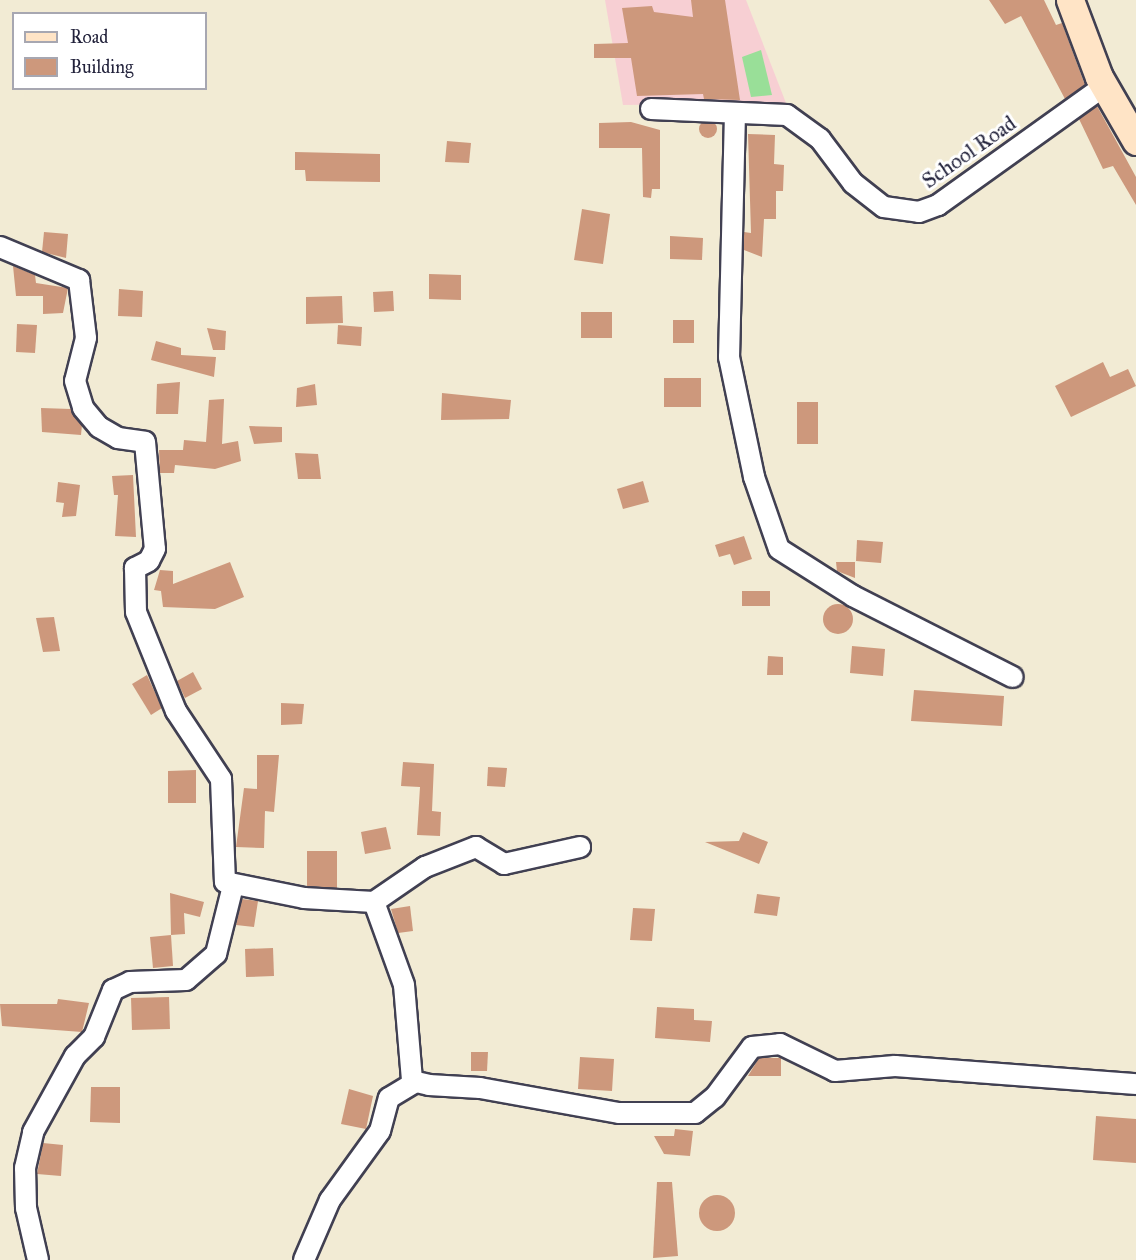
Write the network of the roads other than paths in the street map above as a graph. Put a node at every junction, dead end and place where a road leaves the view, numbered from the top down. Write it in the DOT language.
graph roads {
  1 [pos="1070,0"];
  2 [pos="1104,86"];
  3 [pos="651,109"];
  4 [pos="735,112"];
  5 [pos="1136,141"];
  6 [pos="0,248"];
  7 [pos="1013,677"];
  8 [pos="580,847"];
  9 [pos="233,885"];
  10 [pos="374,902"];
  11 [pos="416,1082"];
  12 [pos="1136,1084"];
  13 [pos="38,1260"];
  14 [pos="304,1260"];
  1 -- 2 [label="main road"];
  2 -- 4 [label="street, School Road"];
  2 -- 5 [label="main road"];
  3 -- 4 [label="street, School Road"];
  4 -- 7 [label="street"];
  6 -- 9 [label="street"];
  8 -- 10 [label="street"];
  9 -- 10 [label="street"];
  9 -- 13 [label="street"];
  10 -- 11 [label="street"];
  11 -- 12 [label="street"];
  11 -- 14 [label="street"];
}
